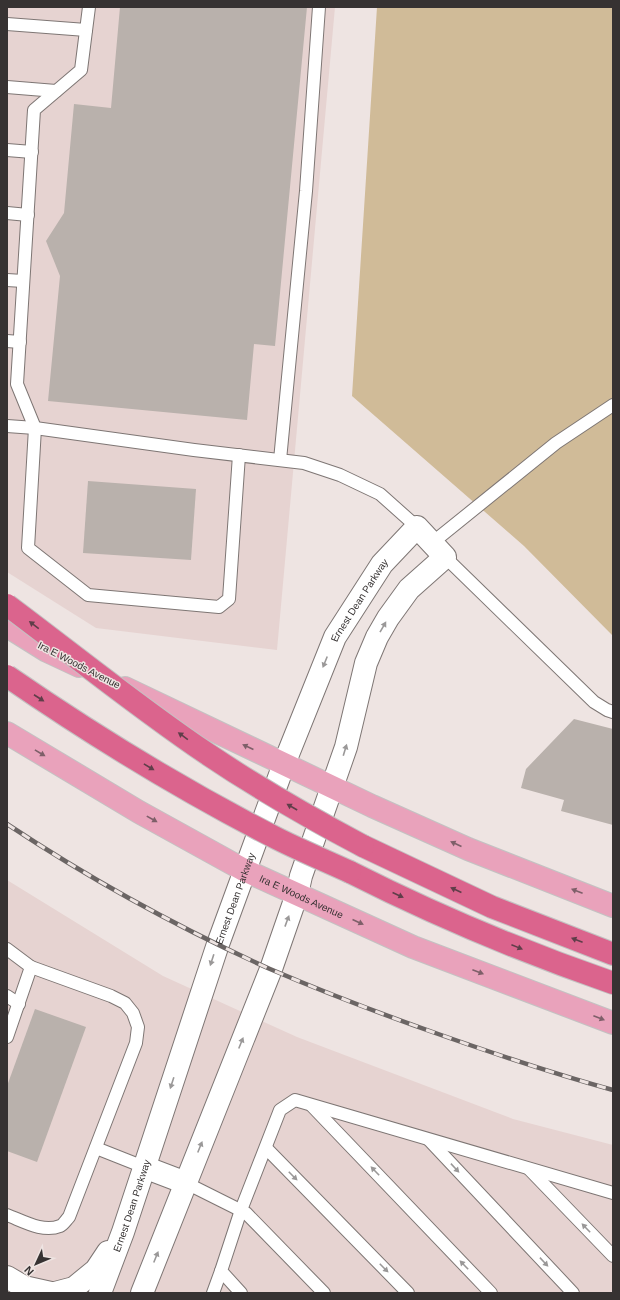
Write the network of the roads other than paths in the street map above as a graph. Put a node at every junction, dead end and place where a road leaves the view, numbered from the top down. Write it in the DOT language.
graph roads {
  1 [pos="89,7"];
  2 [pos="319,7"];
  3 [pos="7,24"];
  4 [pos="86,30"];
  5 [pos="7,87"];
  6 [pos="56,91"];
  7 [pos="7,150"];
  8 [pos="32,152"];
  9 [pos="7,213"];
  10 [pos="28,215"];
  11 [pos="7,280"];
  12 [pos="23,281"];
  13 [pos="7,341"];
  14 [pos="20,342"];
  15 [pos="613,405"];
  16 [pos="7,426"];
  17 [pos="35,428"];
  18 [pos="239,455"];
  19 [pos="280,460"];
  20 [pos="417,527"];
  21 [pos="439,550"];
  22 [pos="7,605"];
  23 [pos="7,626"];
  24 [pos="7,676"];
  25 [pos="613,712"];
  26 [pos="7,733"];
  27 [pos="284,764"];
  28 [pos="332,787"];
  29 [pos="244,870"];
  30 [pos="297,894"];
  31 [pos="613,906"];
  32 [pos="7,949"];
  33 [pos="613,954"];
  34 [pos="31,967"];
  35 [pos="613,983"];
  36 [pos="7,996"];
  37 [pos="19,1004"];
  38 [pos="613,1023"];
  39 [pos="7,1038"];
  40 [pos="311,1105"];
  41 [pos="428,1139"];
  42 [pos="96,1148"];
  43 [pos="266,1148"];
  44 [pos="144,1167"];
  45 [pos="529,1168"];
  46 [pos="186,1183"];
  47 [pos="613,1193"];
  48 [pos="241,1210"];
  49 [pos="7,1215"];
  50 [pos="123,1232"];
  51 [pos="613,1256"];
  52 [pos="221,1270"];
  53 [pos="7,1277"];
  54 [pos="7,1289"];
  55 [pos="11,1293"];
  56 [pos="51,1293"];
  57 [pos="55,1293"];
  58 [pos="100,1293"];
  59 [pos="142,1293"];
  60 [pos="213,1293"];
  61 [pos="241,1293"];
  62 [pos="324,1293"];
  63 [pos="408,1293"];
  64 [pos="491,1293"];
  65 [pos="573,1293"];
  1 -- 4 [label="lane"];
  2 -- 19 [label="lane"];
  3 -- 4 [label="lane"];
  4 -- 6 [label="lane"];
  5 -- 6 [label="lane"];
  6 -- 8 [label="lane"];
  7 -- 8 [label="lane"];
  8 -- 10 [label="lane"];
  9 -- 10 [label="lane"];
  10 -- 12 [label="lane"];
  11 -- 12 [label="lane"];
  12 -- 14 [label="lane"];
  13 -- 14 [label="lane"];
  14 -- 17 [label="lane"];
  15 -- 21 [label="lane"];
  16 -- 17 [label="lane"];
  17 -- 18 [label="lane"];
  17 -- 18 [label="lane"];
  18 -- 19 [label="lane"];
  19 -- 20 [label="lane"];
  20 -- 21 [label="street"];
  20 -- 27 [label="street, Ernest Dean Parkway, one-way"];
  21 -- 25 [label="lane"];
  28 -- 21 [label="street, one-way"];
  33 -- 22 [label="highway, one-way, bridge"];
  27 -- 23 [label="main road, Ira E Woods Avenue, one-way"];
  24 -- 35 [label="highway, one-way, bridge"];
  26 -- 29 [label="main road, Ira E Woods Avenue, one-way"];
  27 -- 28 [label="main road, Ira E Woods Avenue"];
  27 -- 29 [label="street, Ernest Dean Parkway"];
  28 -- 30 [label="street"];
  31 -- 28 [label="main road, Ira E Woods Avenue, one-way"];
  29 -- 30 [label="main road, Ira E Woods Avenue"];
  29 -- 44 [label="street, Ernest Dean Parkway, one-way"];
  30 -- 38 [label="main road, Ira E Woods Avenue, one-way"];
  46 -- 30 [label="street, one-way"];
  32 -- 34 [label="lane"];
  34 -- 37 [label="lane"];
  34 -- 42 [label="lane"];
  36 -- 37 [label="lane"];
  37 -- 39 [label="lane"];
  40 -- 41 [label="lane"];
  40 -- 43 [label="lane"];
  64 -- 40 [label="lane, one-way"];
  41 -- 45 [label="lane"];
  41 -- 65 [label="lane, one-way"];
  42 -- 44 [label="lane"];
  42 -- 49 [label="lane"];
  43 -- 48 [label="lane"];
  43 -- 63 [label="lane, one-way"];
  44 -- 46 [label="street"];
  44 -- 50 [label="street, Ernest Dean Parkway"];
  45 -- 47 [label="lane"];
  51 -- 45 [label="lane, one-way"];
  46 -- 48 [label="lane"];
  59 -- 46 [label="street, one-way"];
  48 -- 52 [label="lane"];
  48 -- 62 [label="lane"];
  50 -- 57 [label="street"];
  50 -- 58 [label="street, Ernest Dean Parkway"];
  52 -- 60 [label="lane"];
  52 -- 61 [label="lane"];
  53 -- 56 [label="street"];
  54 -- 55 [label="lane"];
}
